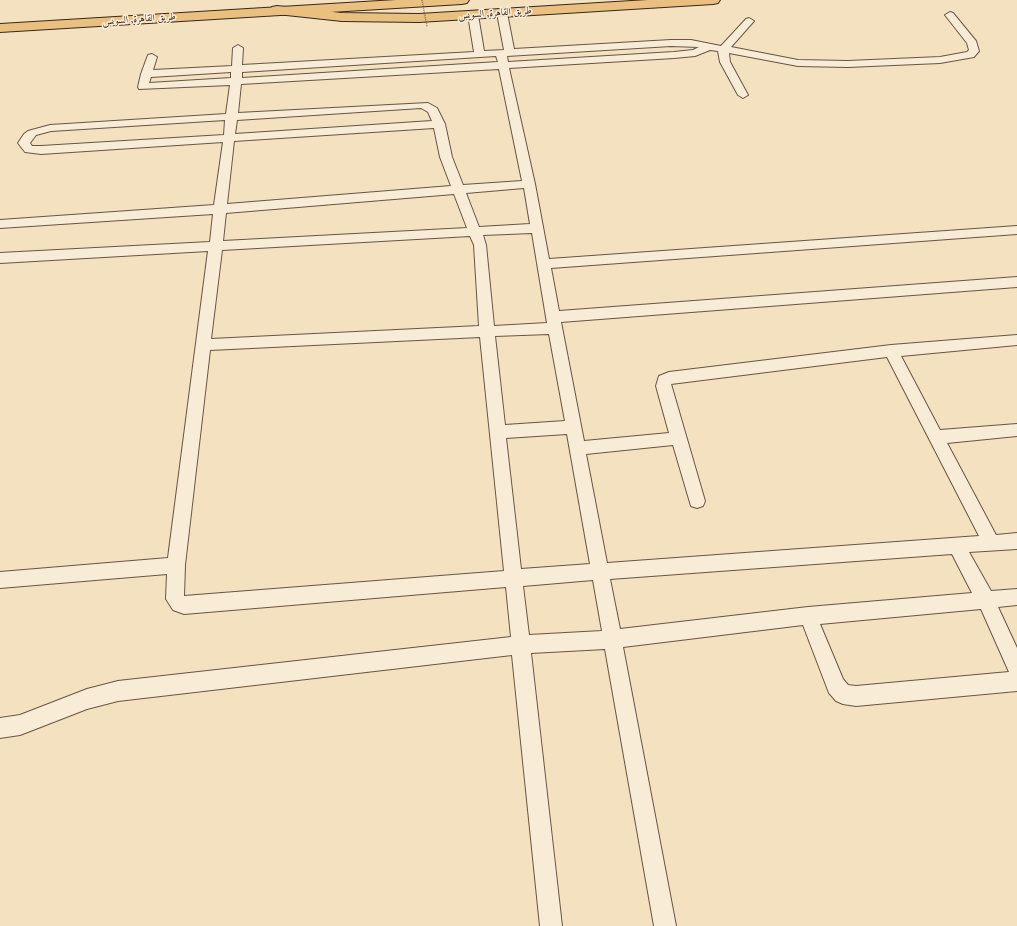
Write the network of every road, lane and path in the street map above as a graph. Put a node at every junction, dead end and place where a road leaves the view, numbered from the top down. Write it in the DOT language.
graph roads {
  1 [pos="422,0"];
  2 [pos="462,0"];
  3 [pos="713,0"];
  4 [pos="277,10"];
  5 [pos="502,12"];
  6 [pos="474,15"];
  7 [pos="950,15"];
  8 [pos="749,21"];
  9 [pos="427,27"];
  10 [pos="0,28"];
  11 [pos="238,48"];
  12 [pos="722,50"];
  13 [pos="480,55"];
  14 [pos="152,57"];
  15 [pos="505,57"];
  16 [pos="236,75"];
  17 [pos="743,95"];
  18 [pos="231,118"];
  19 [pos="438,124"];
  20 [pos="228,138"];
  21 [pos="529,184"];
  22 [pos="459,190"];
  23 [pos="219,209"];
  24 [pos="0,224"];
  25 [pos="538,228"];
  26 [pos="1017,230"];
  27 [pos="476,232"];
  28 [pos="215,247"];
  29 [pos="0,258"];
  30 [pos="544,264"];
  31 [pos="1017,282"];
  32 [pos="555,323"];
  33 [pos="487,332"];
  34 [pos="1017,340"];
  35 [pos="203,345"];
  36 [pos="891,351"];
  37 [pos="574,426"];
  38 [pos="1017,430"];
  39 [pos="498,432"];
  40 [pos="936,437"];
  41 [pos="680,438"];
  42 [pos="578,448"];
  43 [pos="697,501"];
  44 [pos="1017,541"];
  45 [pos="991,542"];
  46 [pos="956,545"];
  47 [pos="176,565"];
  48 [pos="601,571"];
  49 [pos="514,578"];
  50 [pos="0,580"];
  51 [pos="1017,597"];
  52 [pos="986,600"];
  53 [pos="808,616"];
  54 [pos="613,639"];
  55 [pos="521,646"];
  56 [pos="1017,669"];
  57 [pos="1017,681"];
  58 [pos="0,728"];
  59 [pos="551,926"];
  60 [pos="665,926"];
  1 -- 9 [label="path, bridge"];
  2 -- 4 [label="main road, طريق القاهرة, السويس"];
  3 -- 5 [label="main road, طريق القاهرة, السويس"];
  4 -- 6 [label="main road, طريق القاهرة, السويس"];
  4 -- 10 [label="main road, طريق القاهرة, السويس"];
  5 -- 6 [label="main road, طريق القاهرة, السويس"];
  5 -- 15 [label="lane"];
  6 -- 13 [label="lane"];
  7 -- 12 [label="lane"];
  8 -- 12 [label="lane"];
  11 -- 16 [label="lane"];
  12 -- 15 [label="lane"];
  12 -- 17 [label="lane"];
  13 -- 15 [label="lane"];
  13 -- 16 [label="lane"];
  14 -- 16 [label="lane"];
  15 -- 16 [label="lane"];
  15 -- 21 [label="lane"];
  16 -- 18 [label="lane"];
  18 -- 19 [label="lane"];
  18 -- 20 [label="lane"];
  18 -- 20 [label="lane"];
  19 -- 20 [label="lane"];
  19 -- 22 [label="lane"];
  20 -- 23 [label="lane"];
  21 -- 22 [label="lane"];
  21 -- 25 [label="lane"];
  22 -- 23 [label="lane"];
  22 -- 27 [label="lane"];
  23 -- 24 [label="lane"];
  23 -- 28 [label="lane"];
  25 -- 27 [label="lane"];
  25 -- 30 [label="lane"];
  26 -- 30 [label="lane"];
  27 -- 28 [label="lane"];
  27 -- 33 [label="lane"];
  28 -- 29 [label="lane"];
  28 -- 35 [label="lane"];
  30 -- 32 [label="lane"];
  31 -- 32 [label="lane"];
  32 -- 33 [label="lane"];
  32 -- 37 [label="lane"];
  33 -- 35 [label="lane"];
  33 -- 39 [label="lane"];
  34 -- 36 [label="lane"];
  35 -- 47 [label="lane"];
  36 -- 40 [label="lane"];
  36 -- 41 [label="lane"];
  37 -- 39 [label="lane"];
  37 -- 42 [label="lane"];
  38 -- 40 [label="lane"];
  39 -- 49 [label="lane"];
  40 -- 45 [label="lane"];
  41 -- 42 [label="lane"];
  41 -- 43 [label="lane"];
  42 -- 48 [label="lane"];
  44 -- 45 [label="lane"];
  45 -- 46 [label="lane"];
  46 -- 48 [label="lane"];
  46 -- 52 [label="lane"];
  47 -- 49 [label="lane"];
  47 -- 50 [label="lane"];
  48 -- 49 [label="lane"];
  48 -- 54 [label="lane"];
  49 -- 55 [label="lane"];
  51 -- 52 [label="lane"];
  52 -- 53 [label="lane"];
  52 -- 56 [label="lane"];
  53 -- 54 [label="lane"];
  53 -- 57 [label="lane"];
  54 -- 55 [label="lane"];
  54 -- 60 [label="lane"];
  55 -- 58 [label="lane"];
  55 -- 59 [label="lane"];
}
